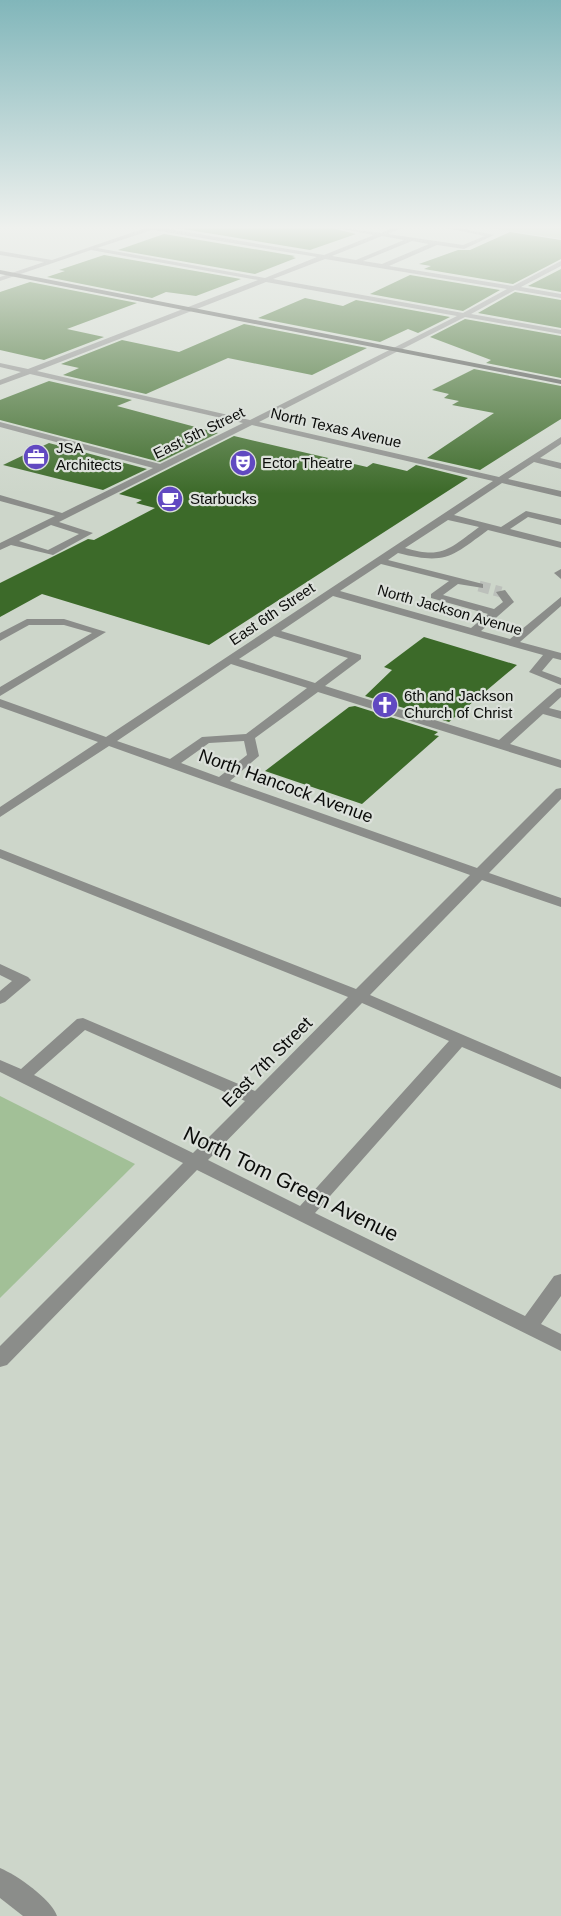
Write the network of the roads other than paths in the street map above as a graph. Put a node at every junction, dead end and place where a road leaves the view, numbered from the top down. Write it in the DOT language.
graph roads {
  1 [pos="174,315"];
  2 [pos="223,315"];
  3 [pos="262,315"];
  4 [pos="461,315"];
  5 [pos="472,315"];
  6 [pos="561,332"];
  7 [pos="410,344"];
  8 [pos="398,350"];
  9 [pos="0,365"];
  10 [pos="29,372"];
  11 [pos="561,373"];
  12 [pos="561,382"];
  13 [pos="0,383"];
  14 [pos="252,422"];
  15 [pos="0,424"];
  16 [pos="561,440"];
  17 [pos="532,459"];
  18 [pos="561,466"];
  19 [pos="160,467"];
  20 [pos="499,480"];
  21 [pos="561,494"];
  22 [pos="0,498"];
  23 [pos="64,516"];
  24 [pos="445,516"];
  25 [pos="51,522"];
  26 [pos="561,522"];
  27 [pos="486,527"];
  28 [pos="502,531"];
  29 [pos="10,542"];
  30 [pos="561,545"];
  31 [pos="0,547"];
  32 [pos="396,549"];
  33 [pos="381,561"];
  34 [pos="457,580"];
  35 [pos="479,586"];
  36 [pos="331,592"];
  37 [pos="501,592"];
  38 [pos="561,600"];
  39 [pos="495,613"];
  40 [pos="272,632"];
  41 [pos="473,632"];
  42 [pos="0,638"];
  43 [pos="512,643"];
  44 [pos="556,656"];
  45 [pos="230,660"];
  46 [pos="561,682"];
  47 [pos="316,688"];
  48 [pos="561,691"];
  49 [pos="0,692"];
  50 [pos="0,703"];
  51 [pos="540,710"];
  52 [pos="561,716"];
  53 [pos="249,737"];
  54 [pos="108,741"];
  55 [pos="501,745"];
  56 [pos="171,764"];
  57 [pos="561,764"];
  58 [pos="221,782"];
  59 [pos="561,792"];
  60 [pos="0,813"];
  61 [pos="0,854"];
  62 [pos="480,874"];
  63 [pos="561,903"];
  64 [pos="0,969"];
  65 [pos="359,996"];
  66 [pos="0,999"];
  67 [pos="460,1039"];
  68 [pos="0,1065"];
  69 [pos="23,1076"];
  70 [pos="561,1083"];
  71 [pos="257,1099"];
  72 [pos="195,1162"];
  73 [pos="303,1215"];
  74 [pos="561,1281"];
  75 [pos="528,1327"];
  76 [pos="561,1343"];
  77 [pos="0,1359"];
  78 [pos="0,1881"];
  79 [pos="31,1912"];
  1 -- 10 [label="street"];
  2 -- 8 [label="main road"];
  3 -- 7 [label="main road"];
  4 -- 7 [label="street, East 5th Street"];
  5 -- 6 [label="street"];
  7 -- 8 [label="street, East 5th Street"];
  7 -- 11 [label="main road"];
  8 -- 12 [label="main road"];
  8 -- 14 [label="street, East 5th Street"];
  9 -- 10 [label="street, North Texas Avenue"];
  10 -- 13 [label="street"];
  10 -- 14 [label="street, North Texas Avenue"];
  14 -- 19 [label="street, East 5th Street"];
  14 -- 20 [label="street, North Texas Avenue"];
  15 -- 19 [label="street"];
  16 -- 17 [label="street, East 6th Street"];
  17 -- 18 [label="street"];
  17 -- 20 [label="street, East 6th Street"];
  19 -- 23 [label="street, East 5th Street"];
  20 -- 21 [label="street, North Texas Avenue"];
  20 -- 24 [label="street, East 6th Street"];
  22 -- 23 [label="street"];
  23 -- 25 [label="street, East 5th Street"];
  24 -- 27 [label="street"];
  24 -- 32 [label="street, East 6th Street"];
  25 -- 29 [label="street, East 5th Street"];
  25 -- 29 [label="street"];
  26 -- 28 [label="street"];
  27 -- 28 [label="street"];
  27 -- 32 [label="street"];
  28 -- 30 [label="street"];
  29 -- 31 [label="street, East 5th Street"];
  32 -- 33 [label="street, East 6th Street"];
  33 -- 34 [label="street"];
  33 -- 36 [label="street, East 6th Street"];
  34 -- 35 [label="street"];
  34 -- 39 [label="street"];
  36 -- 40 [label="street, East 6th Street"];
  36 -- 41 [label="street, North Jackson Avenue"];
  37 -- 39 [label="street"];
  38 -- 43 [label="street"];
  39 -- 41 [label="street"];
  40 -- 45 [label="street, East 6th Street"];
  40 -- 47 [label="street"];
  41 -- 43 [label="street, North Jackson Avenue"];
  42 -- 49 [label="street"];
  43 -- 44 [label="street, North Jackson Avenue"];
  44 -- 46 [label="street"];
  45 -- 47 [label="street"];
  45 -- 54 [label="street, East 6th Street"];
  47 -- 53 [label="street"];
  47 -- 55 [label="street"];
  48 -- 51 [label="street"];
  50 -- 54 [label="street, North Hancock Avenue"];
  51 -- 52 [label="street"];
  51 -- 55 [label="street"];
  53 -- 56 [label="street"];
  53 -- 58 [label="street"];
  54 -- 56 [label="street, North Hancock Avenue"];
  54 -- 60 [label="street, East 6th Street"];
  55 -- 57 [label="street"];
  56 -- 58 [label="street, North Hancock Avenue"];
  58 -- 62 [label="street, North Hancock Avenue"];
  59 -- 62 [label="street, East 7th Street"];
  61 -- 65 [label="street"];
  62 -- 63 [label="street, North Hancock Avenue"];
  62 -- 65 [label="street, East 7th Street"];
  64 -- 66 [label="street"];
  65 -- 67 [label="street"];
  65 -- 71 [label="street, East 7th Street"];
  67 -- 70 [label="street"];
  67 -- 73 [label="street"];
  68 -- 69 [label="street, North Tom Green Avenue"];
  69 -- 71 [label="street"];
  69 -- 72 [label="street, North Tom Green Avenue"];
  71 -- 72 [label="street, East 7th Street"];
  72 -- 73 [label="street, North Tom Green Avenue"];
  72 -- 77 [label="street, East 7th Street"];
  73 -- 75 [label="street, North Tom Green Avenue"];
  74 -- 75 [label="street"];
  75 -- 76 [label="street, North Tom Green Avenue"];
  78 -- 79 [label="street"];
}
